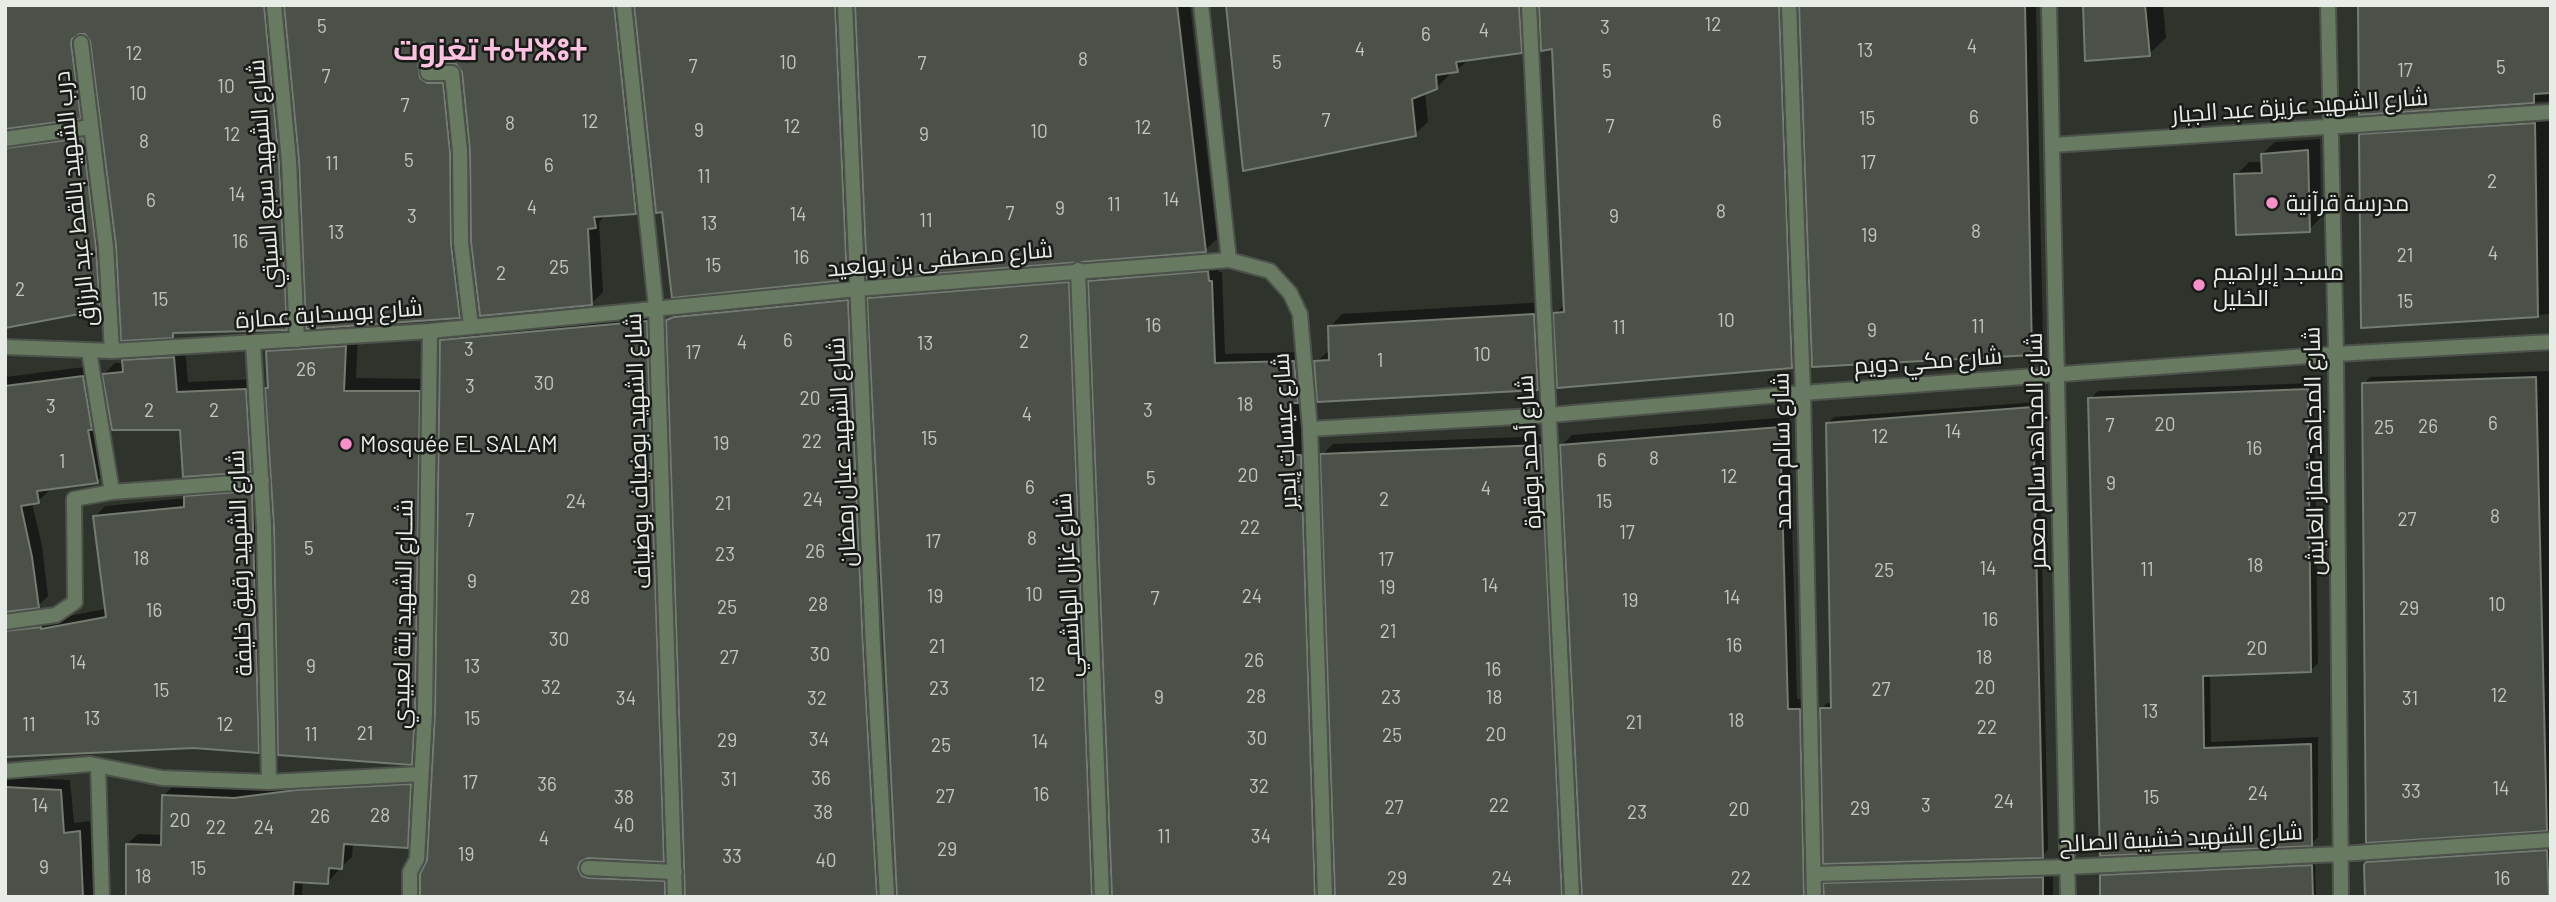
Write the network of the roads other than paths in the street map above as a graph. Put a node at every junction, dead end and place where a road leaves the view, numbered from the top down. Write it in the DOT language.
graph roads {
  1 [pos="274,5"];
  2 [pos="624,5"];
  3 [pos="845,5"];
  4 [pos="1201,5"];
  5 [pos="1529,5"];
  6 [pos="1789,5"];
  7 [pos="2049,5"];
  8 [pos="2328,5"];
  9 [pos="81,43"];
  10 [pos="425,52"];
  11 [pos="2551,111"];
  12 [pos="91,127"];
  13 [pos="2332,127"];
  14 [pos="5,139"];
  15 [pos="2053,145"];
  16 [pos="1229,260"];
  17 [pos="1078,270"];
  18 [pos="857,289"];
  19 [pos="656,307"];
  20 [pos="471,326"];
  21 [pos="430,331"];
  22 [pos="296,340"];
  23 [pos="253,342"];
  24 [pos="2551,342"];
  25 [pos="5,347"];
  26 [pos="89,351"];
  27 [pos="113,351"];
  28 [pos="2336,354"];
  29 [pos="2057,374"];
  30 [pos="1804,393"];
  31 [pos="1550,415"];
  32 [pos="1310,429"];
  33 [pos="261,481"];
  34 [pos="112,492"];
  35 [pos="5,622"];
  36 [pos="98,766"];
  37 [pos="5,771"];
  38 [pos="421,774"];
  39 [pos="269,782"];
  40 [pos="2551,840"];
  41 [pos="2340,854"];
  42 [pos="2067,867"];
  43 [pos="588,868"];
  44 [pos="674,872"];
  45 [pos="1814,874"];
  46 [pos="102,897"];
  47 [pos="410,897"];
  48 [pos="675,897"];
  49 [pos="887,897"];
  50 [pos="1102,897"];
  51 [pos="1325,897"];
  52 [pos="1572,897"];
  53 [pos="1814,897"];
  54 [pos="2068,897"];
  55 [pos="2341,897"];
  1 -- 22 [label="street, شارع الشهيد سبع السبتي"];
  2 -- 19 [label="street, شارع الشهيد بوضياف بوضياف"];
  3 -- 18 [label="street, شارع الشهيد عبان رمضان"];
  4 -- 16 [label="street"];
  5 -- 31 [label="street, شارع أحمد بوقرة"];
  6 -- 30 [label="street, شارع سالم محمد"];
  7 -- 15 [label="street, شارع المجاهد سالم معمر"];
  8 -- 13 [label="street, شارع المجاهد قماز العايش"];
  9 -- 12 [label="street, درب الشهيد بالقط عبد الرزاق"];
  10 -- 20 [label="street"];
  11 -- 13 [label="street, شارع الشهيد عزيزة عبد الجبار"];
  12 -- 14 [label="street"];
  12 -- 27 [label="street, درب الشهيد بالقط عبد الرزاق"];
  13 -- 15 [label="street, شارع الشهيد عزيزة عبد الجبار"];
  13 -- 28 [label="street, شارع المجاهد قماز العايش"];
  15 -- 29 [label="street, شارع المجاهد سالم معمر"];
  16 -- 17 [label="street, شارع مصطفى بن بولعيد"];
  16 -- 32 [label="street, شارع عيسات إيدير"];
  17 -- 18 [label="street, شارع مصطفى بن بولعيد"];
  17 -- 50 [label="street, شارع غزال الهاشمي"];
  18 -- 19 [label="street, شارع مصطفى بن بولعيد"];
  18 -- 49 [label="street, شارع الشهيد عبان رمضان"];
  19 -- 20 [label="street, شارع بوسحابة عمارة"];
  19 -- 44 [label="street, شارع الشهيد بوضياف بوضياف"];
  20 -- 21 [label="street, شارع بوسحابة عمارة"];
  21 -- 22 [label="street, شارع بوسحابة عمارة"];
  21 -- 38 [label="street, شــارع الشهيد بتة لعبيدي"];
  22 -- 23 [label="street, شارع بوسحابة عمارة"];
  23 -- 27 [label="street, شارع بوسحابة عمارة"];
  23 -- 33 [label="street, شارع الشهيد رقيق خليفة"];
  24 -- 28 [label="street, شارع مكي دويم"];
  25 -- 26 [label="street, شارع بوسحابة عمارة"];
  26 -- 27 [label="street, شارع بوسحابة عمارة"];
  26 -- 34 [label="street, درب الشهيد بالقط عبد الرزاق"];
  28 -- 29 [label="street, شارع مكي دويم"];
  28 -- 41 [label="street, شارع المجاهد قماز العايش"];
  29 -- 30 [label="street, شارع مكي دويم"];
  29 -- 42 [label="street, شارع المجاهد سالم معمر"];
  30 -- 31 [label="street, شارع مكي دويم"];
  30 -- 45 [label="street, شارع سالم محمد"];
  31 -- 32 [label="street, شارع مكي دويم"];
  31 -- 52 [label="street, شارع أحمد بوقرة"];
  32 -- 51 [label="street, شارع عيسات إيدير"];
  33 -- 34 [label="street"];
  33 -- 39 [label="street, شارع الشهيد رقيق خليفة"];
  34 -- 35 [label="street"];
  36 -- 37 [label="street"];
  36 -- 39 [label="street"];
  36 -- 46 [label="street"];
  38 -- 39 [label="street"];
  38 -- 47 [label="street, شــارع الشهيد بتة لعبيدي"];
  40 -- 41 [label="street, شارع الشهيد خشيبة الصالح"];
  41 -- 42 [label="street, شارع الشهيد خشيبة الصالح"];
  41 -- 55 [label="street, شارع المجاهد قماز العايش"];
  42 -- 45 [label="street, شارع الشهيد خشيبة الصالح"];
  42 -- 54 [label="street, شارع المجاهد سالم معمر"];
  43 -- 44 [label="street"];
  44 -- 48 [label="street, شارع الشهيد بوضياف بوضياف"];
  45 -- 53 [label="street, شارع سالم محمد"];
}
